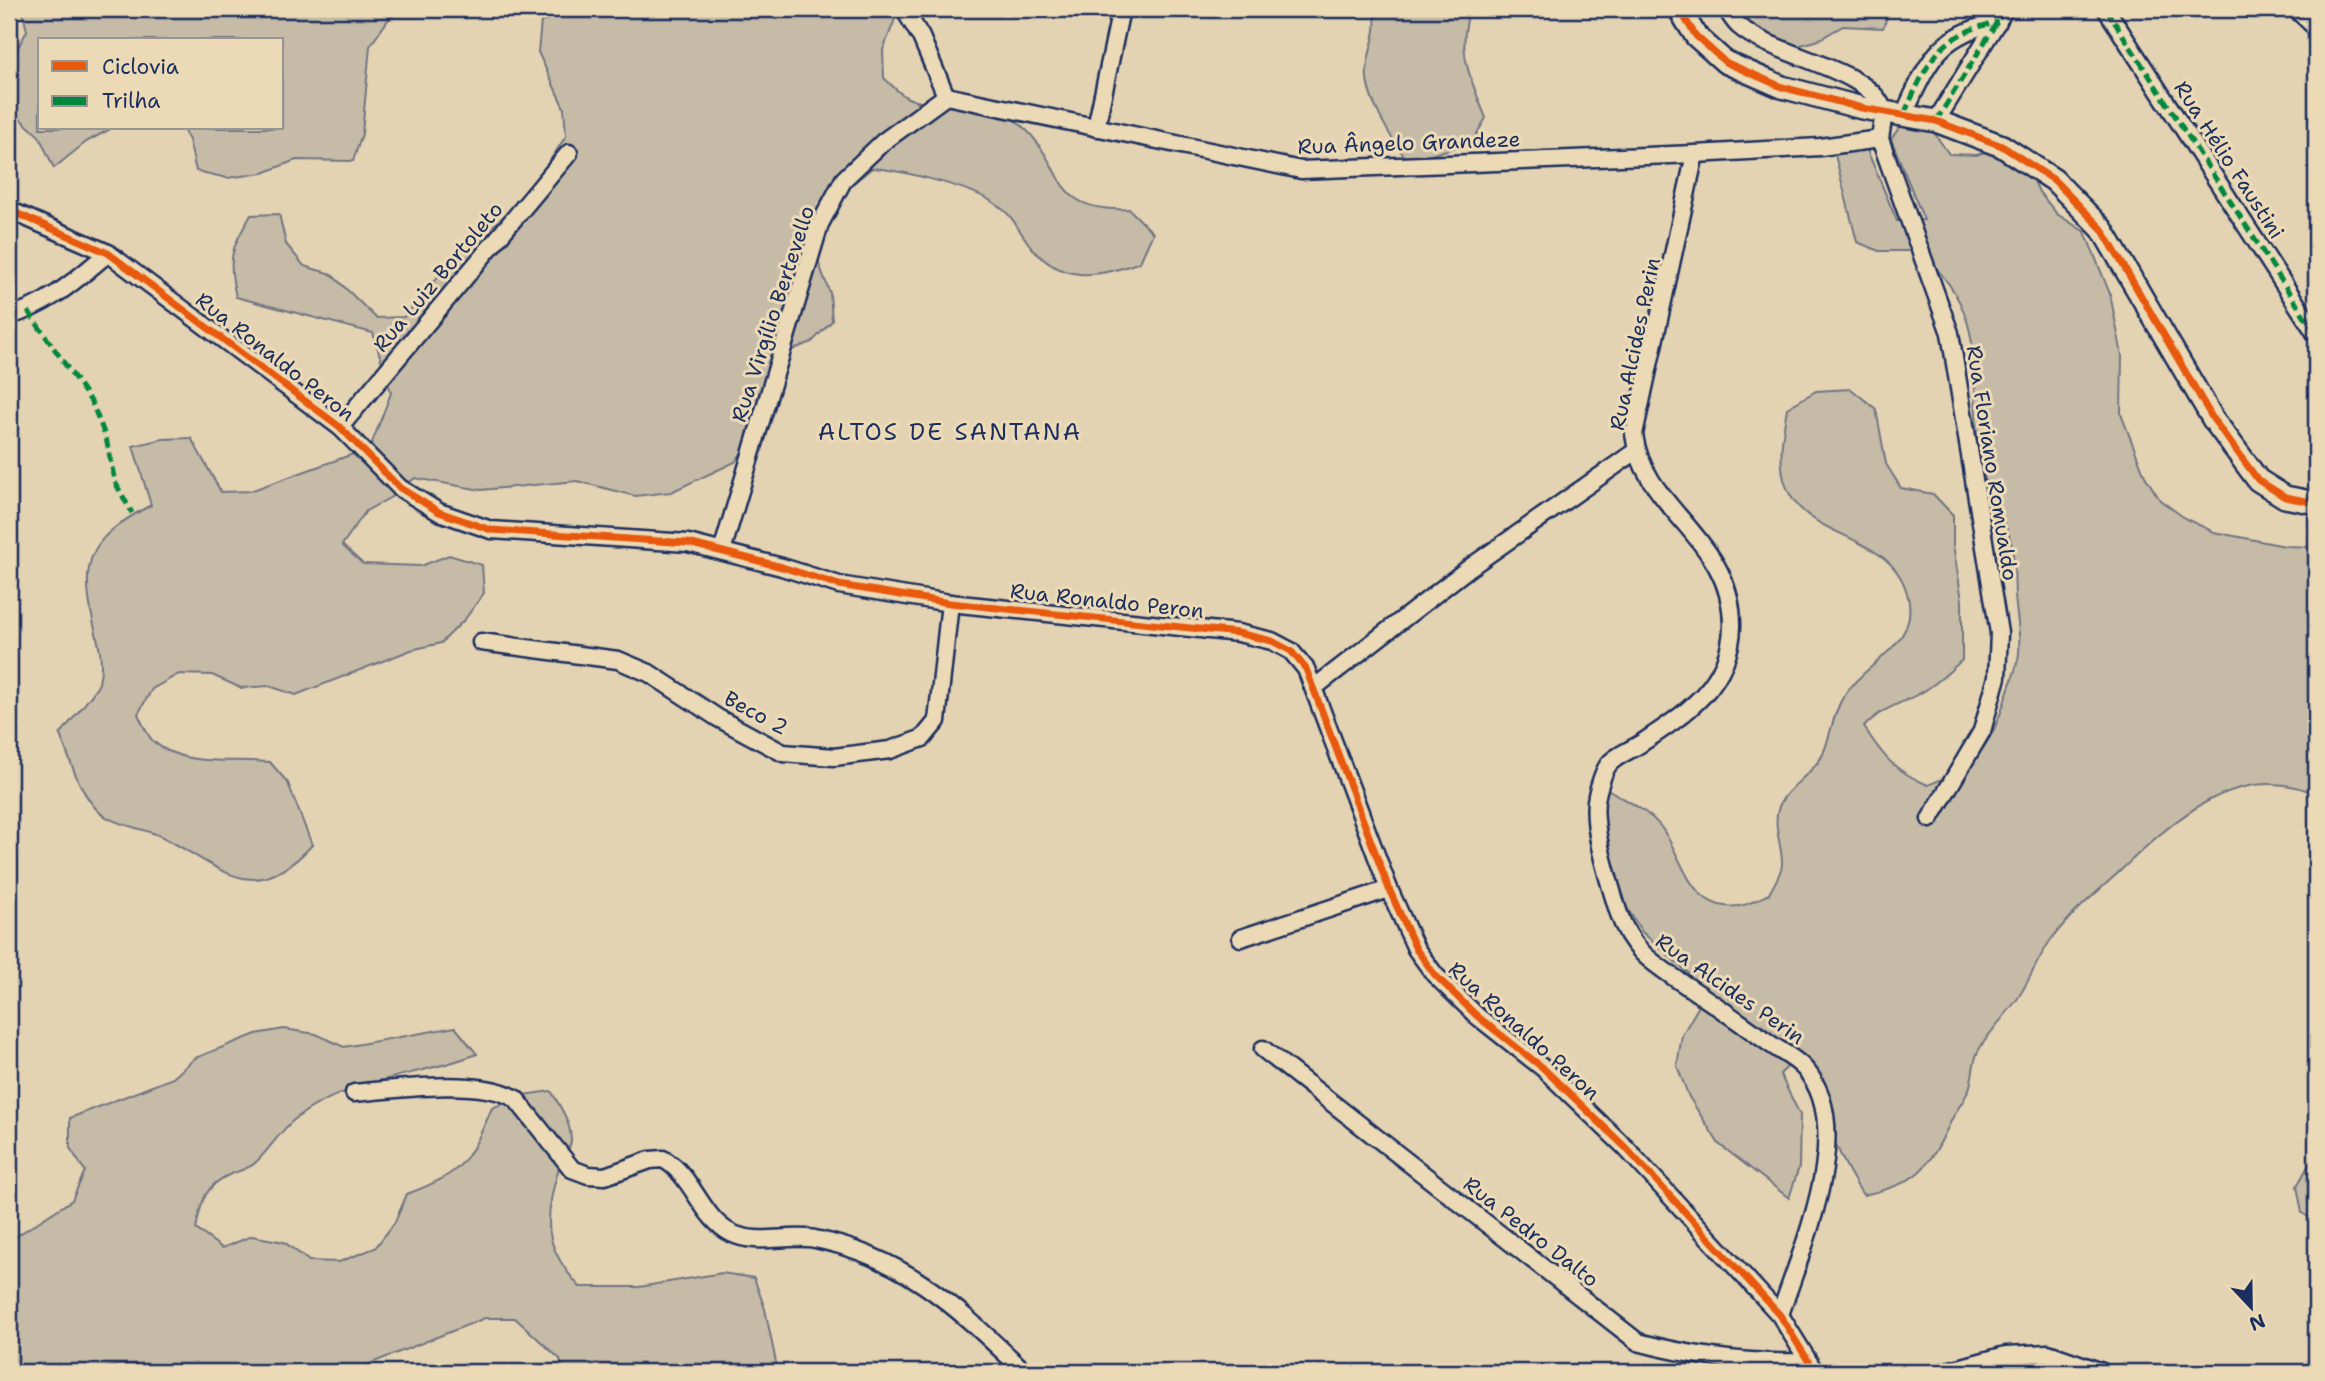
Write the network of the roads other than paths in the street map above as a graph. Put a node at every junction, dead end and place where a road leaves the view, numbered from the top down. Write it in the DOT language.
graph roads {
  1 [pos="904,9"];
  2 [pos="1121,9"];
  3 [pos="1679,9"];
  4 [pos="1726,9"];
  5 [pos="2106,9"];
  6 [pos="2296,9"];
  7 [pos="2001,15"];
  8 [pos="2316,28"];
  9 [pos="946,96"];
  10 [pos="1883,109"];
  11 [pos="1904,114"];
  12 [pos="1936,121"];
  13 [pos="1096,128"];
  14 [pos="1880,139"];
  15 [pos="569,153"];
  16 [pos="1695,154"];
  17 [pos="9,211"];
  18 [pos="108,253"];
  19 [pos="9,316"];
  20 [pos="2316,334"];
  21 [pos="340,427"];
  22 [pos="1636,451"];
  23 [pos="2316,503"];
  24 [pos="722,551"];
  25 [pos="950,603"];
  26 [pos="481,642"];
  27 [pos="1315,687"];
  28 [pos="1930,819"];
  29 [pos="1389,889"];
  30 [pos="1241,938"];
  31 [pos="1263,1049"];
  32 [pos="354,1093"];
  33 [pos="1780,1315"];
  34 [pos="1811,1367"];
  35 [pos="1025,1372"];
  36 [pos="1944,1372"];
  37 [pos="2102,1372"];
  1 -- 9 [label="street"];
  2 -- 13 [label="street"];
  3 -- 10 [label="street"];
  4 -- 10 [label="street"];
  5 -- 20 [label="street, Rua Hélio Faustini"];
  6 -- 8 [label="street"];
  7 -- 11 [label="street"];
  7 -- 12 [label="street"];
  9 -- 13 [label="street, Rua Ângelo Grandeze"];
  9 -- 24 [label="street, Rua Virgílio Bertevello"];
  10 -- 11 [label="street"];
  10 -- 14 [label="street, Rua Floriano Romualdo"];
  11 -- 12 [label="street"];
  12 -- 23 [label="street"];
  13 -- 16 [label="street, Rua Ângelo Grandeze"];
  14 -- 16 [label="street, Rua Ângelo Grandeze"];
  14 -- 28 [label="street, Rua Floriano Romualdo"];
  15 -- 21 [label="street, Rua Luiz Bortoleto"];
  16 -- 22 [label="street, Rua Alcides Perin"];
  17 -- 18 [label="street, Rua Ronaldo Peron"];
  18 -- 19 [label="street"];
  18 -- 21 [label="street, Rua Ronaldo Peron"];
  21 -- 24 [label="street, Rua Ronaldo Peron"];
  22 -- 27 [label="street"];
  22 -- 33 [label="street, Rua Alcides Perin"];
  24 -- 25 [label="street, Rua Ronaldo Peron"];
  25 -- 26 [label="street, Beco 2"];
  25 -- 27 [label="street, Rua Ronaldo Peron"];
  27 -- 29 [label="street, Rua Ronaldo Peron"];
  29 -- 30 [label="street"];
  29 -- 33 [label="street, Rua Ronaldo Peron"];
  31 -- 34 [label="street, Rua Pedro Dalto"];
  32 -- 35 [label="street"];
  33 -- 34 [label="street, Rua Ronaldo Peron"];
  36 -- 37 [label="street"];
}
